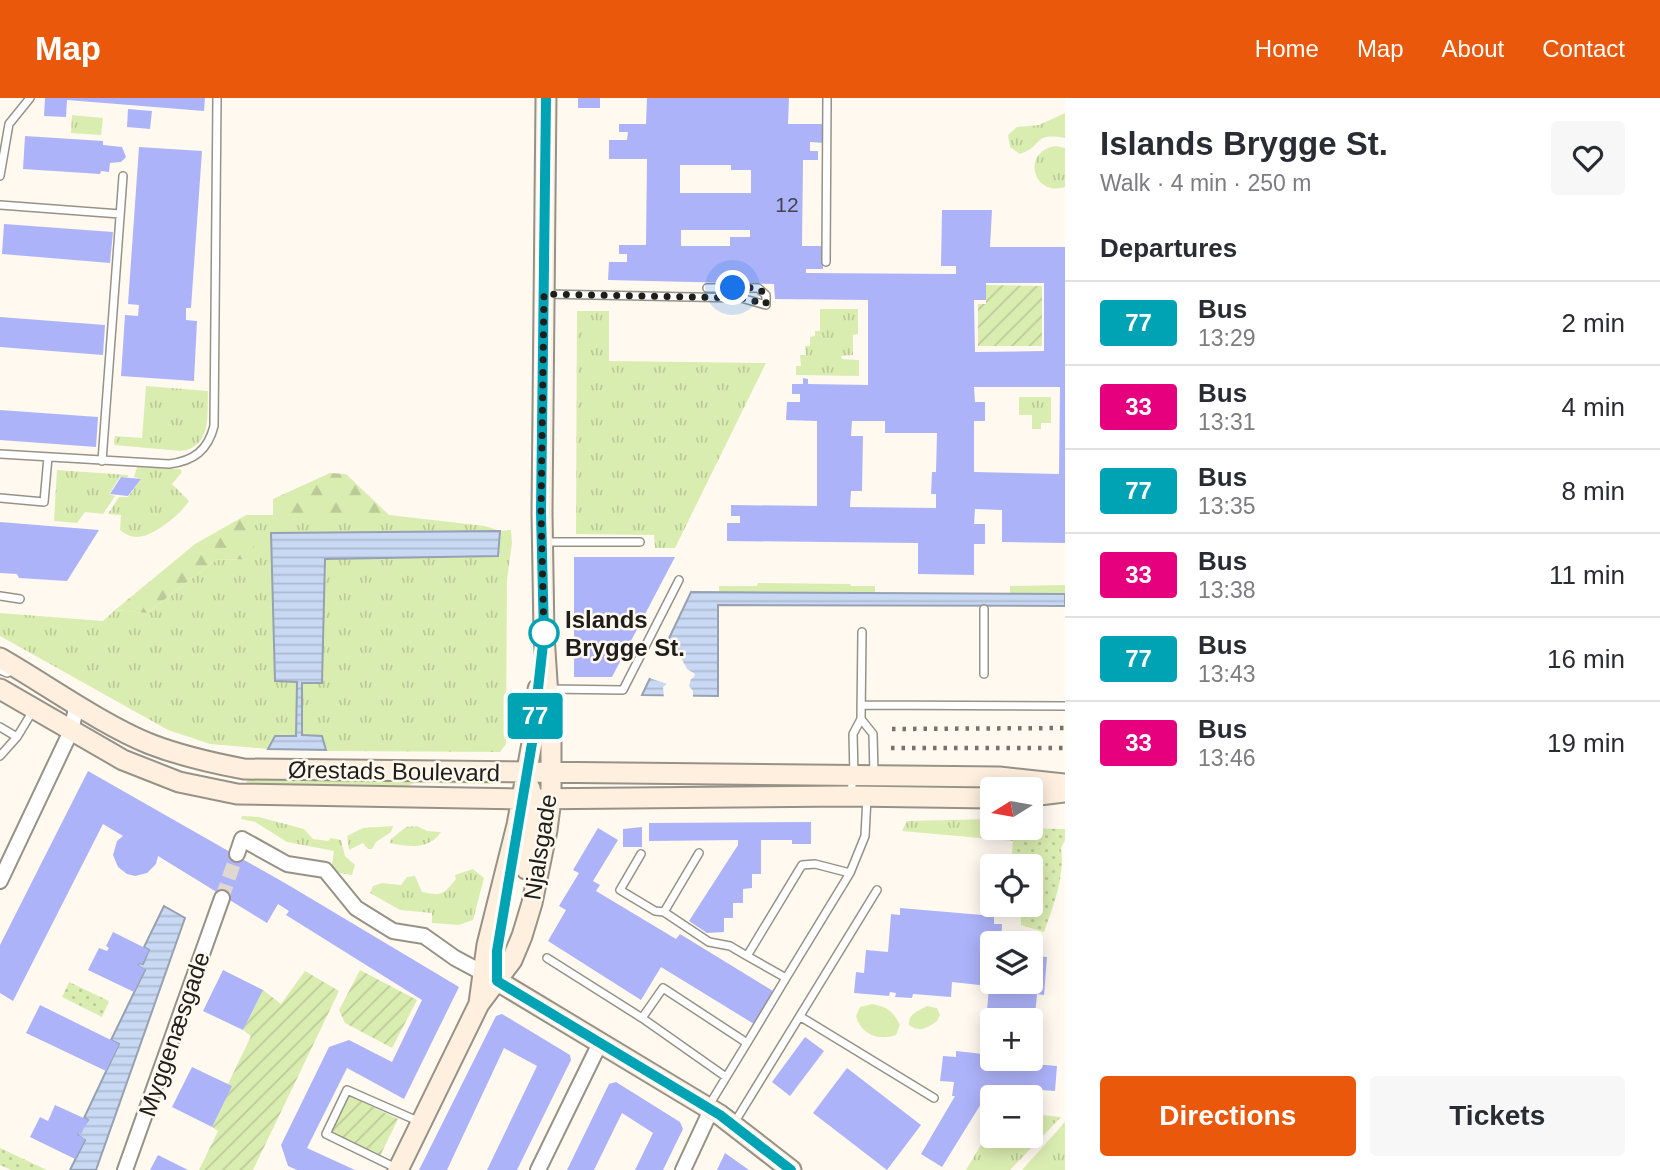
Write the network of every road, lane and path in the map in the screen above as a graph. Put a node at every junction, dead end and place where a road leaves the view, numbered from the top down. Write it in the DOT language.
graph roads {
  1 [pos="30,98"];
  2 [pos="218,98"];
  3 [pos="546,98"];
  4 [pos="827,98"];
  5 [pos="0,124"];
  6 [pos="9,124"];
  7 [pos="0,176"];
  8 [pos="123,176"];
  9 [pos="0,205"];
  10 [pos="120,214"];
  11 [pos="826,262"];
  12 [pos="707,288"];
  13 [pos="544,294"];
  14 [pos="0,454"];
  15 [pos="48,457"];
  16 [pos="102,461"];
  17 [pos="0,498"];
  18 [pos="543,542"];
  19 [pos="640,542"];
  20 [pos="679,580"];
  21 [pos="0,596"];
  22 [pos="20,599"];
  23 [pos="984,608"];
  24 [pos="862,632"];
  25 [pos="544,635"];
  26 [pos="6,665"];
  27 [pos="984,674"];
  28 [pos="0,689"];
  29 [pos="548,689"];
  30 [pos="77,704"];
  31 [pos="861,705"];
  32 [pos="1065,706"];
  33 [pos="34,709"];
  34 [pos="861,719"];
  35 [pos="0,727"];
  36 [pos="71,731"];
  37 [pos="17,737"];
  38 [pos="0,753"];
  39 [pos="550,772"];
  40 [pos="854,775"];
  41 [pos="874,776"];
  42 [pos="1065,784"];
  43 [pos="528,787"];
  44 [pos="1065,792"];
  45 [pos="1043,795"];
  46 [pos="864,796"];
  47 [pos="980,798"];
  48 [pos="699,853"];
  49 [pos="237,854"];
  50 [pos="641,854"];
  51 [pos="850,873"];
  52 [pos="0,881"];
  53 [pos="877,890"];
  54 [pos="222,898"];
  55 [pos="664,912"];
  56 [pos="747,956"];
  57 [pos="547,958"];
  58 [pos="490,977"];
  59 [pos="786,978"];
  60 [pos="801,1017"];
  61 [pos="642,1018"];
  62 [pos="600,1043"];
  63 [pos="747,1043"];
  64 [pos="726,1077"];
  65 [pos="934,1098"];
  66 [pos="709,1109"];
  67 [pos="421,1123"];
  68 [pos="733,1125"];
  69 [pos="125,1170"];
  70 [pos="398,1170"];
  71 [pos="538,1170"];
  72 [pos="683,1170"];
  73 [pos="791,1170"];
  1 -- 6 [label="lane"];
  2 -- 16 [label="lane"];
  3 -- 13 [label="street, Njalsgade"];
  4 -- 11 [label="lane"];
  5 -- 6 [label="lane"];
  6 -- 7 [label="lane"];
  8 -- 10 [label="lane"];
  9 -- 10 [label="lane"];
  10 -- 16 [label="lane"];
  12 -- 13 [label="lane"];
  13 -- 18 [label="street, Njalsgade"];
  14 -- 15 [label="lane"];
  15 -- 16 [label="lane"];
  15 -- 17 [label="lane"];
  18 -- 19 [label="lane"];
  18 -- 25 [label="street, Njalsgade"];
  20 -- 29 [label="lane"];
  21 -- 22 [label="lane"];
  23 -- 27 [label="lane"];
  24 -- 31 [label="lane"];
  25 -- 29 [label="street, Njalsgade"];
  25 -- 43 [label="street, Njalsgade"];
  26 -- 30 [label="street, Ørestads Boulevard"];
  28 -- 33 [label="street, Ørestads Boulevard"];
  29 -- 39 [label="street, Njalsgade"];
  30 -- 36 [label="street"];
  30 -- 43 [label="street, Ørestads Boulevard"];
  31 -- 32 [label="lane"];
  31 -- 34 [label="lane"];
  33 -- 36 [label="street, Ørestads Boulevard"];
  33 -- 37 [label="lane"];
  34 -- 40 [label="lane"];
  34 -- 41 [label="lane"];
  35 -- 37 [label="lane"];
  36 -- 43 [label="street, Ørestads Boulevard"];
  36 -- 52 [label="street"];
  37 -- 38 [label="lane"];
  39 -- 40 [label="street, Ørestads Boulevard"];
  39 -- 43 [label="street, Njalsgade"];
  39 -- 43 [label="street, Ørestads Boulevard"];
  40 -- 41 [label="street, Ørestads Boulevard"];
  40 -- 46 [label="lane"];
  41 -- 42 [label="street, Ørestads Boulevard"];
  41 -- 46 [label="lane"];
  43 -- 46 [label="street, Ørestads Boulevard"];
  43 -- 58 [label="street, Njalsgade"];
  43 -- 58 [label="street, Njalsgade"];
  44 -- 45 [label="street"];
  46 -- 47 [label="street, Ørestads Boulevard"];
  46 -- 51 [label="lane"];
  48 -- 55 [label="lane"];
  49 -- 58 [label="street"];
  50 -- 55 [label="lane"];
  51 -- 56 [label="lane"];
  51 -- 59 [label="lane"];
  53 -- 60 [label="lane"];
  54 -- 69 [label="street, Myggenæsgade"];
  55 -- 56 [label="lane"];
  56 -- 59 [label="lane"];
  57 -- 61 [label="lane"];
  58 -- 62 [label="street"];
  58 -- 67 [label="street, Njalsgade"];
  59 -- 63 [label="lane"];
  60 -- 65 [label="lane"];
  60 -- 68 [label="lane"];
  61 -- 63 [label="lane"];
  61 -- 64 [label="lane"];
  62 -- 66 [label="street"];
  62 -- 71 [label="street"];
  63 -- 64 [label="lane"];
  64 -- 66 [label="lane"];
  66 -- 68 [label="street"];
  66 -- 72 [label="street"];
  67 -- 70 [label="street, Njalsgade"];
  67 -- 70 [label="lane"];
  68 -- 73 [label="street"];
}
